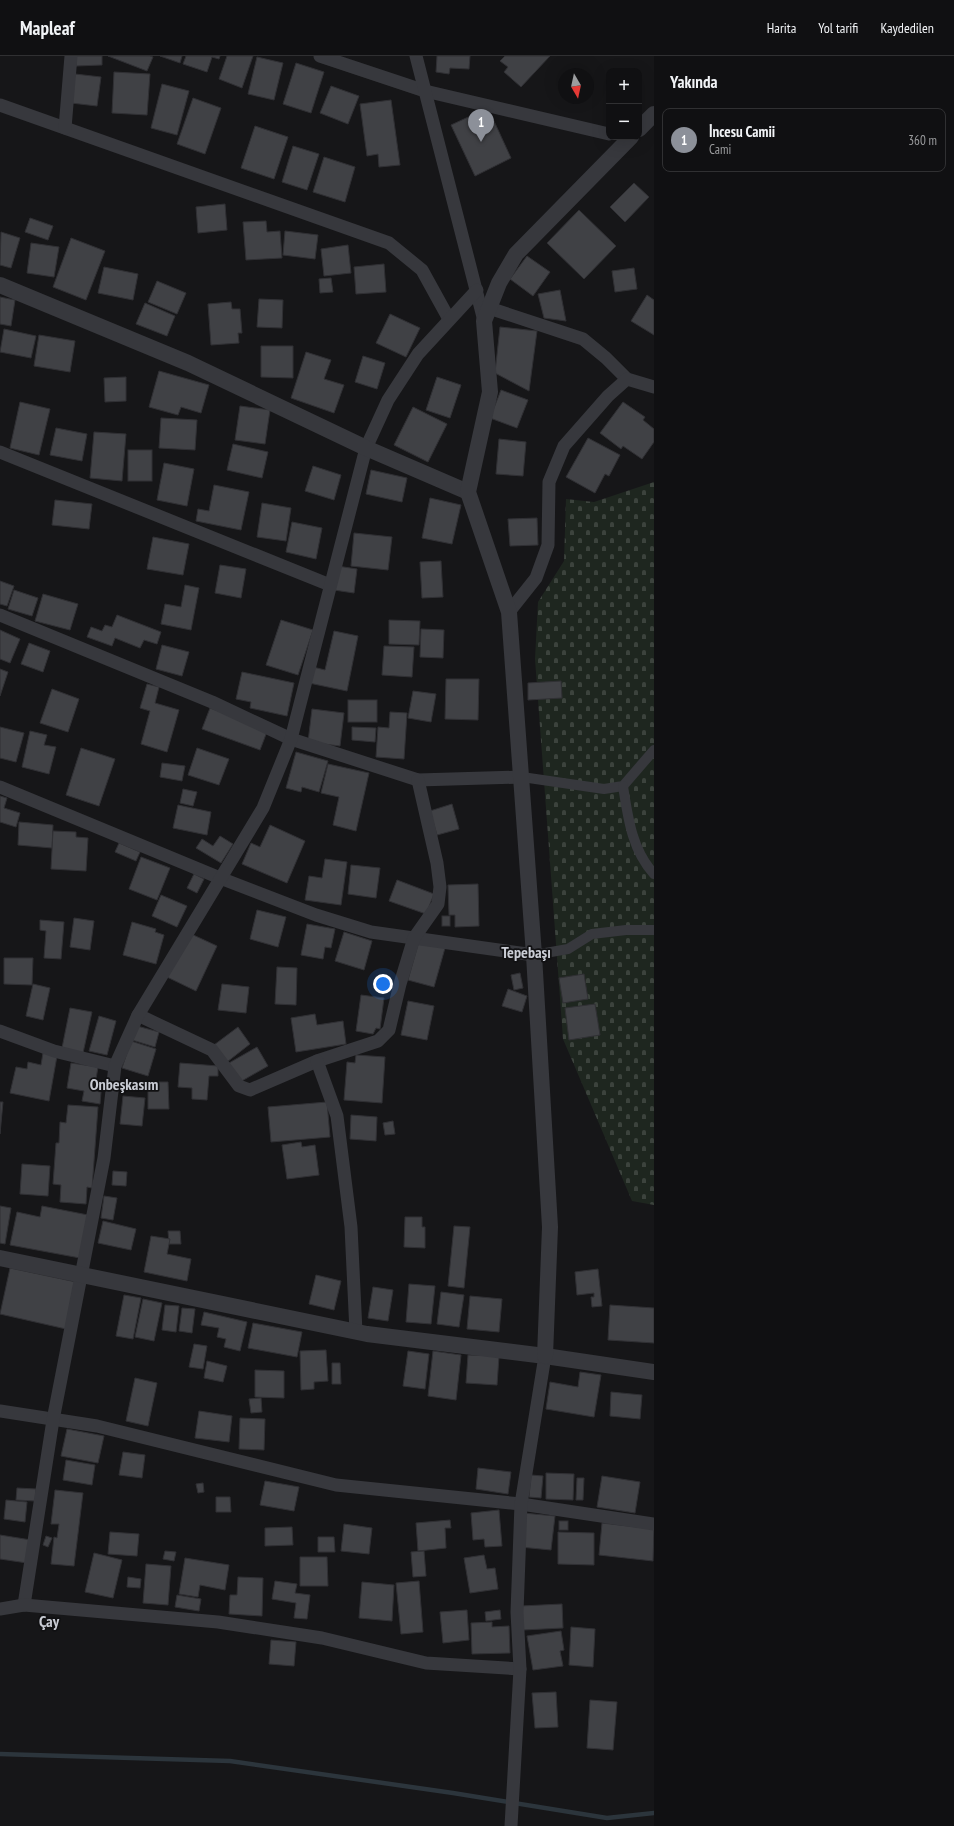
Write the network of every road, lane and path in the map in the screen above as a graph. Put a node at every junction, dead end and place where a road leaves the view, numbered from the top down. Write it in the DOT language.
graph roads {
  1 [pos="71,56"];
  2 [pos="320,56"];
  3 [pos="416,56"];
  4 [pos="425,90"];
  5 [pos="0,105"];
  6 [pos="65,128"];
  7 [pos="606,133"];
  8 [pos="628,140"];
  9 [pos="0,285"];
  10 [pos="477,290"];
  11 [pos="486,315"];
  12 [pos="449,319"];
  13 [pos="627,379"];
  14 [pos="654,387"];
  15 [pos="366,448"];
  16 [pos="0,452"];
  17 [pos="468,492"];
  18 [pos="330,585"];
  19 [pos="510,612"];
  20 [pos="0,615"];
  21 [pos="291,739"];
  22 [pos="654,750"];
  23 [pos="522,777"];
  24 [pos="418,780"];
  25 [pos="623,786"];
  26 [pos="0,787"];
  27 [pos="654,874"];
  28 [pos="220,878"];
  29 [pos="654,930"];
  30 [pos="414,938"];
  31 [pos="534,955"];
  32 [pos="138,1015"];
  33 [pos="0,1031"];
  34 [pos="317,1061"];
  35 [pos="115,1066"];
  36 [pos="0,1258"];
  37 [pos="83,1276"];
  38 [pos="356,1332"];
  39 [pos="545,1356"];
  40 [pos="654,1372"];
  41 [pos="0,1411"];
  42 [pos="53,1420"];
  43 [pos="521,1504"];
  44 [pos="654,1524"];
  45 [pos="24,1605"];
  46 [pos="0,1609"];
  47 [pos="520,1669"];
  48 [pos="511,1826"];
  1 -- 6 [label="street"];
  2 -- 4 [label="street"];
  3 -- 4 [label="street"];
  4 -- 7 [label="street"];
  4 -- 10 [label="street"];
  5 -- 6 [label="street"];
  6 -- 12 [label="street"];
  8 -- 11 [label="street"];
  9 -- 15 [label="street"];
  10 -- 11 [label="street"];
  10 -- 12 [label="street"];
  11 -- 13 [label="street"];
  11 -- 17 [label="street"];
  12 -- 15 [label="street"];
  13 -- 14 [label="street"];
  13 -- 19 [label="street"];
  15 -- 17 [label="street"];
  15 -- 18 [label="street"];
  16 -- 18 [label="street"];
  17 -- 19 [label="street"];
  18 -- 21 [label="street"];
  19 -- 23 [label="street"];
  20 -- 21 [label="street"];
  21 -- 24 [label="street"];
  21 -- 28 [label="street"];
  22 -- 25 [label="street"];
  23 -- 24 [label="street"];
  23 -- 25 [label="street"];
  23 -- 31 [label="street"];
  24 -- 30 [label="street"];
  25 -- 27 [label="street"];
  26 -- 28 [label="street"];
  28 -- 30 [label="street"];
  28 -- 32 [label="street"];
  29 -- 31 [label="street"];
  30 -- 31 [label="street"];
  30 -- 34 [label="street"];
  31 -- 39 [label="street"];
  32 -- 34 [label="street"];
  32 -- 35 [label="street"];
  33 -- 35 [label="street"];
  34 -- 38 [label="street"];
  35 -- 37 [label="street"];
  36 -- 37 [label="street"];
  37 -- 38 [label="street"];
  37 -- 42 [label="street"];
  38 -- 39 [label="street"];
  39 -- 40 [label="street"];
  39 -- 43 [label="street"];
  41 -- 42 [label="street"];
  42 -- 43 [label="street"];
  42 -- 45 [label="street"];
  43 -- 44 [label="street"];
  43 -- 47 [label="street"];
  45 -- 46 [label="street"];
  45 -- 47 [label="street"];
  47 -- 48 [label="street"];
}
